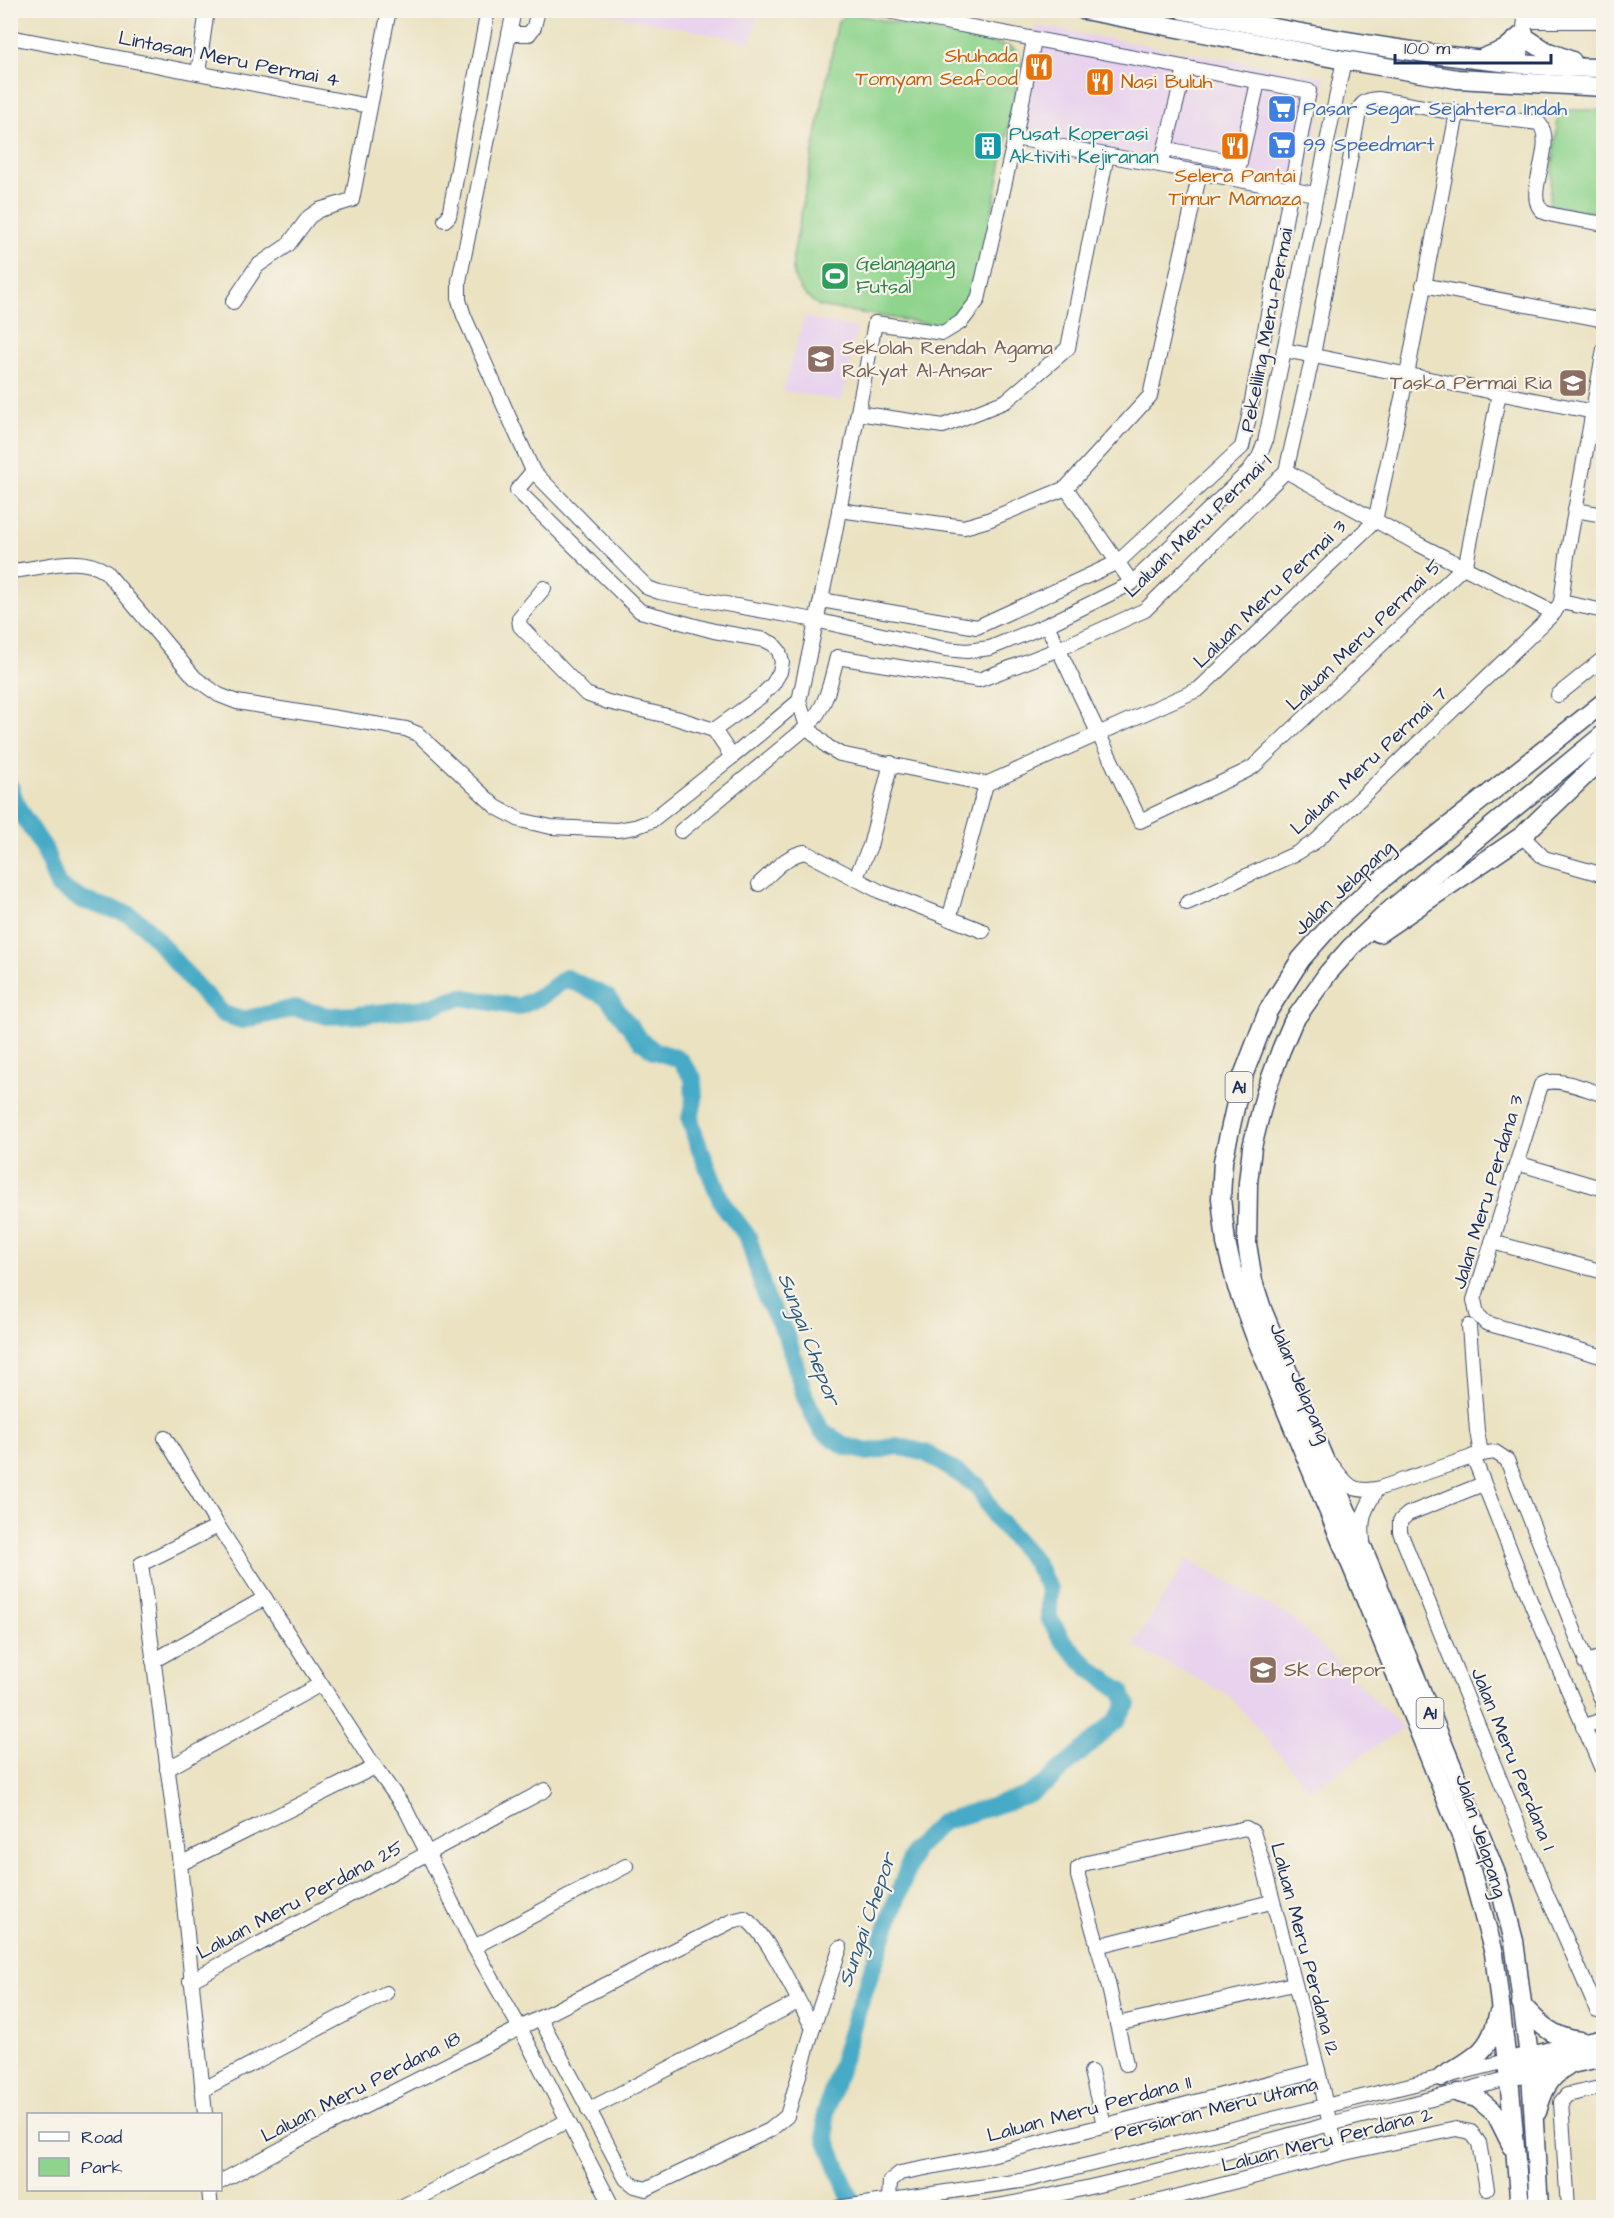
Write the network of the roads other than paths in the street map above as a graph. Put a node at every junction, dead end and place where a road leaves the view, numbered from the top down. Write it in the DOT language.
graph roads {
  1 [pos="207,10"];
  2 [pos="389,10"];
  3 [pos="489,10"];
  4 [pos="514,10"];
  5 [pos="538,10"];
  6 [pos="882,10"];
  7 [pos="1084,10"];
  8 [pos="1183,10"];
  9 [pos="1604,21"];
  10 [pos="1525,25"];
  11 [pos="509,34"];
  12 [pos="10,37"];
  13 [pos="1034,40"];
  14 [pos="1344,60"];
  15 [pos="1479,60"];
  16 [pos="1520,64"];
  17 [pos="1185,68"];
  18 [pos="1599,68"];
  19 [pos="198,73"];
  20 [pos="1258,82"];
  21 [pos="1604,87"];
  22 [pos="369,106"];
  23 [pos="1457,113"];
  24 [pos="1015,138"];
  25 [pos="1166,149"];
  26 [pos="1107,155"];
  27 [pos="1240,163"];
  28 [pos="1161,165"];
  29 [pos="1200,172"];
  30 [pos="1236,179"];
  31 [pos="1292,189"];
  32 [pos="1315,194"];
  33 [pos="445,220"];
  34 [pos="1604,224"];
  35 [pos="1423,285"];
  36 [pos="233,302"];
  37 [pos="1604,320"];
  38 [pos="1604,349"];
  39 [pos="1284,350"];
  40 [pos="1313,356"];
  41 [pos="1407,375"];
  42 [pos="1499,393"];
  43 [pos="1598,413"];
  44 [pos="858,414"];
  45 [pos="533,471"];
  46 [pos="1286,471"];
  47 [pos="1066,488"];
  48 [pos="839,510"];
  49 [pos="1575,510"];
  50 [pos="1604,515"];
  51 [pos="1375,521"];
  52 [pos="1118,561"];
  53 [pos="1462,568"];
  54 [pos="10,571"];
  55 [pos="1132,583"];
  56 [pos="544,588"];
  57 [pos="821,600"];
  58 [pos="1557,608"];
  59 [pos="1604,611"];
  60 [pos="815,620"];
  61 [pos="1047,625"];
  62 [pos="1059,649"];
  63 [pos="1604,658"];
  64 [pos="1558,695"];
  65 [pos="799,701"];
  66 [pos="1604,702"];
  67 [pos="807,727"];
  68 [pos="714,730"];
  69 [pos="1099,734"];
  70 [pos="1604,734"];
  71 [pos="732,757"];
  72 [pos="1604,757"];
  73 [pos="891,763"];
  74 [pos="986,784"];
  75 [pos="681,831"];
  76 [pos="1522,836"];
  77 [pos="1604,875"];
  78 [pos="855,879"];
  79 [pos="759,884"];
  80 [pos="1187,903"];
  81 [pos="950,919"];
  82 [pos="983,931"];
  83 [pos="1328,974"];
  84 [pos="1604,1095"];
  85 [pos="1517,1163"];
  86 [pos="1604,1188"];
  87 [pos="1492,1242"];
  88 [pos="1604,1272"];
  89 [pos="1469,1326"];
  90 [pos="1604,1357"];
  91 [pos="165,1438"];
  92 [pos="1321,1452"];
  93 [pos="1477,1455"];
  94 [pos="1483,1484"];
  95 [pos="1377,1489"];
  96 [pos="218,1526"];
  97 [pos="1364,1551"];
  98 [pos="264,1598"];
  99 [pos="1604,1656"];
  100 [pos="153,1660"];
  101 [pos="1585,1664"];
  102 [pos="321,1684"];
  103 [pos="1604,1706"];
  104 [pos="1604,1719"];
  105 [pos="1583,1727"];
  106 [pos="375,1767"];
  107 [pos="167,1769"];
  108 [pos="1604,1774"];
  109 [pos="545,1790"];
  110 [pos="428,1852"];
  111 [pos="180,1864"];
  112 [pos="626,1866"];
  113 [pos="1271,1902"];
  114 [pos="1098,1946"];
  115 [pos="474,1947"];
  116 [pos="840,1948"];
  117 [pos="190,1981"];
  118 [pos="1293,1984"];
  119 [pos="386,1993"];
  120 [pos="1500,2000"];
  121 [pos="798,2002"];
  122 [pos="1521,2004"];
  123 [pos="1600,2009"];
  124 [pos="540,2018"];
  125 [pos="1117,2024"];
  126 [pos="520,2028"];
  127 [pos="813,2028"];
  128 [pos="1597,2041"];
  129 [pos="1604,2057"];
  130 [pos="1580,2062"];
  131 [pos="1126,2064"];
  132 [pos="1530,2064"];
  133 [pos="1508,2069"];
  134 [pos="1318,2070"];
  135 [pos="1091,2072"];
  136 [pos="1442,2077"];
  137 [pos="1604,2087"];
  138 [pos="202,2090"];
  139 [pos="1458,2093"];
  140 [pos="1326,2105"];
  141 [pos="588,2110"];
  142 [pos="205,2113"];
  143 [pos="567,2121"];
  144 [pos="1104,2124"];
  145 [pos="1330,2124"];
  146 [pos="1534,2125"];
  147 [pos="1340,2154"];
  148 [pos="1516,2156"];
  149 [pos="1027,2180"];
  150 [pos="222,2181"];
  151 [pos="1487,2189"];
  152 [pos="209,2191"];
  153 [pos="884,2202"];
  154 [pos="1031,2204"];
  155 [pos="211,2208"];
  156 [pos="399,2208"];
  157 [pos="613,2208"];
  158 [pos="837,2208"];
  159 [pos="986,2208"];
  160 [pos="1133,2208"];
  161 [pos="1520,2208"];
  162 [pos="1539,2208"];
  163 [pos="1568,2208"];
  1 -- 19 [label="street"];
  2 -- 22 [label="street"];
  3 -- 33 [label="street"];
  4 -- 11 [label="street"];
  5 -- 11 [label="street"];
  6 -- 13 [label="street"];
  7 -- 14 [label="main road"];
  8 -- 15 [label="main road"];
  9 -- 10 [label="street"];
  10 -- 15 [label="main road"];
  10 -- 16 [label="street"];
  10 -- 18 [label="main road"];
  11 -- 45 [label="street"];
  12 -- 19 [label="street, Lintasan Meru Permai 4"];
  13 -- 17 [label="street"];
  13 -- 24 [label="street"];
  14 -- 21 [label="main road"];
  14 -- 32 [label="street, Pekeliling Meru Permai"];
  15 -- 16 [label="main road"];
  16 -- 18 [label="main road"];
  17 -- 20 [label="street"];
  17 -- 25 [label="street"];
  19 -- 22 [label="street, Lintasan Meru Permai 4"];
  20 -- 27 [label="street"];
  20 -- 31 [label="street"];
  22 -- 36 [label="street"];
  23 -- 34 [label="street"];
  23 -- 35 [label="street, Laluan Meru Permai 3"];
  23 -- 40 [label="street, Laluan Meru Permai 1"];
  24 -- 26 [label="street"];
  24 -- 44 [label="street"];
  25 -- 27 [label="street"];
  25 -- 28 [label="street"];
  26 -- 28 [label="street"];
  26 -- 44 [label="street"];
  27 -- 30 [label="street"];
  28 -- 29 [label="street"];
  29 -- 30 [label="street"];
  29 -- 47 [label="street"];
  30 -- 31 [label="street"];
  31 -- 32 [label="street"];
  31 -- 52 [label="street"];
  32 -- 39 [label="street, Pekeliling Meru Permai"];
  35 -- 37 [label="street"];
  35 -- 41 [label="street, Laluan Meru Permai 3"];
  38 -- 43 [label="street"];
  39 -- 40 [label="street"];
  39 -- 55 [label="street, Pekeliling Meru Permai"];
  40 -- 41 [label="street"];
  40 -- 46 [label="street, Laluan Meru Permai 1"];
  41 -- 42 [label="street"];
  41 -- 51 [label="street, Laluan Meru Permai 3"];
  42 -- 43 [label="street"];
  42 -- 53 [label="street, Laluan Meru Permai 5"];
  43 -- 49 [label="street"];
  44 -- 48 [label="street"];
  45 -- 60 [label="street, Pekeliling Meru Permai"];
  45 -- 68 [label="street"];
  46 -- 51 [label="street"];
  46 -- 62 [label="street, Laluan Meru Permai 1"];
  47 -- 48 [label="street"];
  47 -- 52 [label="street"];
  48 -- 57 [label="street"];
  49 -- 50 [label="street"];
  49 -- 58 [label="street"];
  51 -- 53 [label="street"];
  51 -- 69 [label="street, Laluan Meru Permai 3"];
  52 -- 55 [label="street"];
  52 -- 57 [label="street"];
  53 -- 58 [label="street"];
  53 -- 69 [label="street, Laluan Meru Permai 5"];
  54 -- 71 [label="street"];
  55 -- 61 [label="street, Pekeliling Meru Permai"];
  56 -- 68 [label="street"];
  57 -- 60 [label="street"];
  58 -- 59 [label="street"];
  58 -- 80 [label="street, Laluan Meru Permai 7"];
  60 -- 61 [label="street, Pekeliling Meru Permai"];
  60 -- 65 [label="street"];
  61 -- 62 [label="street"];
  62 -- 67 [label="street, Laluan Meru Permai 1"];
  62 -- 69 [label="street"];
  63 -- 64 [label="street"];
  65 -- 67 [label="street"];
  65 -- 71 [label="street"];
  66 -- 120 [label="main road, Jalan Jelapang / A1"];
  67 -- 73 [label="street"];
  67 -- 75 [label="street, Laluan Meru Permai 1"];
  68 -- 71 [label="street"];
  69 -- 74 [label="street, Laluan Meru Permai 3"];
  70 -- 83 [label="main road, Jalan Jelapang / A1"];
  72 -- 76 [label="main road"];
  73 -- 74 [label="street"];
  73 -- 78 [label="street"];
  74 -- 81 [label="street"];
  76 -- 77 [label="street"];
  76 -- 83 [label="main road"];
  78 -- 79 [label="street"];
  78 -- 81 [label="street"];
  81 -- 82 [label="street"];
  83 -- 92 [label="main road, Jalan Jelapang / A1"];
  84 -- 85 [label="street, Jalan Meru Perdana 3"];
  85 -- 86 [label="street"];
  85 -- 87 [label="street, Jalan Meru Perdana 3"];
  87 -- 88 [label="street"];
  87 -- 90 [label="street, Jalan Meru Perdana 3"];
  89 -- 93 [label="street"];
  91 -- 96 [label="street"];
  92 -- 95 [label="street"];
  92 -- 97 [label="main road, Jalan Jelapang / A1"];
  93 -- 94 [label="street"];
  93 -- 95 [label="street"];
  93 -- 101 [label="street"];
  94 -- 105 [label="street"];
  94 -- 123 [label="street, Jalan Meru Perdana 1"];
  95 -- 97 [label="street"];
  96 -- 98 [label="street"];
  96 -- 100 [label="street"];
  97 -- 122 [label="main road, Jalan Jelapang / A1"];
  98 -- 100 [label="street"];
  98 -- 102 [label="street"];
  99 -- 101 [label="street"];
  100 -- 107 [label="street"];
  101 -- 103 [label="street"];
  102 -- 106 [label="street"];
  102 -- 107 [label="street"];
  104 -- 105 [label="street"];
  105 -- 108 [label="street"];
  106 -- 110 [label="street"];
  106 -- 111 [label="street"];
  107 -- 111 [label="street"];
  109 -- 110 [label="street, Laluan Meru Perdana 25"];
  110 -- 115 [label="street"];
  110 -- 117 [label="street, Laluan Meru Perdana 25"];
  111 -- 117 [label="street"];
  112 -- 115 [label="street"];
  113 -- 114 [label="street"];
  113 -- 114 [label="street, Laluan Meru Perdana 12"];
  113 -- 118 [label="street, Laluan Meru Perdana 12"];
  114 -- 125 [label="street"];
  115 -- 126 [label="street"];
  116 -- 127 [label="street"];
  117 -- 138 [label="street"];
  118 -- 125 [label="street"];
  118 -- 134 [label="street, Laluan Meru Perdana 12"];
  119 -- 138 [label="street"];
  120 -- 133 [label="main road, Jalan Jelapang / A1"];
  120 -- 136 [label="main road"];
  121 -- 124 [label="street, Laluan Meru Perdana 18"];
  121 -- 127 [label="street"];
  121 -- 141 [label="street"];
  122 -- 128 [label="main road"];
  122 -- 132 [label="main road, Jalan Jelapang / A1"];
  124 -- 126 [label="street, Laluan Meru Perdana 18"];
  124 -- 141 [label="street"];
  125 -- 131 [label="street"];
  126 -- 143 [label="street"];
  126 -- 150 [label="street, Laluan Meru Perdana 18"];
  127 -- 141 [label="street"];
  128 -- 132 [label="main road, Persiaran Meru Utama"];
  129 -- 130 [label="main road, Persiaran Meru Utama"];
  130 -- 132 [label="main road, Persiaran Meru Utama"];
  130 -- 146 [label="main road"];
  132 -- 133 [label="main road, Persiaran Meru Utama"];
  132 -- 146 [label="main road, Jalan Jelapang / A1"];
  133 -- 136 [label="street, Persiaran Meru Utama"];
  133 -- 139 [label="street, Persiaran Meru Utama"];
  133 -- 148 [label="main road, Jalan Jelapang / A1"];
  134 -- 140 [label="street, Laluan Meru Perdana 12"];
  134 -- 144 [label="street, Laluan Meru Perdana 11"];
  135 -- 144 [label="street"];
  136 -- 140 [label="street, Persiaran Meru Utama"];
  137 -- 163 [label="street"];
  138 -- 142 [label="street"];
  139 -- 145 [label="street, Persiaran Meru Utama"];
  139 -- 148 [label="main road"];
  140 -- 145 [label="street, Laluan Meru Perdana 12"];
  140 -- 149 [label="street, Persiaran Meru Utama"];
  143 -- 156 [label="street"];
  143 -- 157 [label="street"];
  144 -- 153 [label="street, Laluan Meru Perdana 11"];
  145 -- 147 [label="street, Laluan Meru Perdana 12"];
  145 -- 154 [label="street, Persiaran Meru Utama"];
  146 -- 162 [label="main road, Jalan Jelapang / A1"];
  147 -- 151 [label="street, Laluan Meru Perdana 2"];
  147 -- 160 [label="street, Laluan Meru Perdana 2"];
  148 -- 161 [label="main road, Jalan Jelapang / A1"];
  149 -- 153 [label="street, Persiaran Meru Utama"];
  149 -- 154 [label="street"];
  152 -- 155 [label="street"];
  153 -- 158 [label="street, Persiaran Meru Utama"];
  154 -- 159 [label="street, Persiaran Meru Utama"];
}
